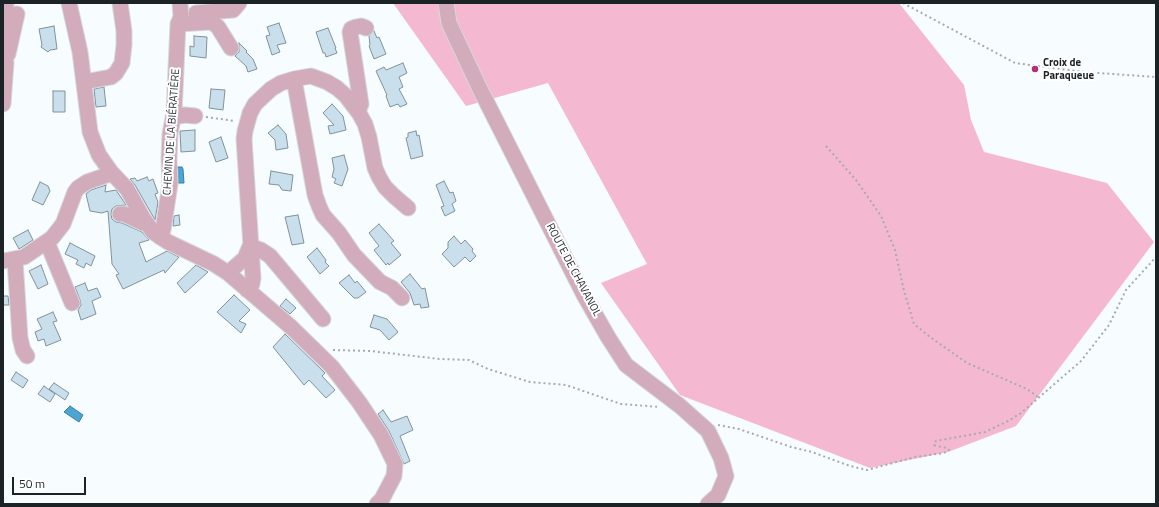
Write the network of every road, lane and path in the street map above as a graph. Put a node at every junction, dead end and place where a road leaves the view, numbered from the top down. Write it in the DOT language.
graph roads {
  1 [pos="6,3"];
  2 [pos="69,3"];
  3 [pos="120,3"];
  4 [pos="239,3"];
  5 [pos="446,3"];
  6 [pos="903,3"];
  7 [pos="17,14"];
  8 [pos="180,14"];
  9 [pos="366,28"];
  10 [pos="3,38"];
  11 [pos="231,48"];
  12 [pos="4,57"];
  13 [pos="1156,77"];
  14 [pos="294,79"];
  15 [pos="84,82"];
  16 [pos="3,104"];
  17 [pos="357,110"];
  18 [pos="195,116"];
  19 [pos="173,117"];
  20 [pos="247,122"];
  21 [pos="826,146"];
  22 [pos="111,172"];
  23 [pos="408,208"];
  24 [pos="120,214"];
  25 [pos="146,223"];
  26 [pos="160,237"];
  27 [pos="47,242"];
  28 [pos="250,246"];
  29 [pos="1156,258"];
  30 [pos="9,260"];
  31 [pos="228,273"];
  32 [pos="247,290"];
  33 [pos="402,298"];
  34 [pos="72,303"];
  35 [pos="322,319"];
  36 [pos="27,356"];
  37 [pos="322,358"];
  38 [pos="1038,397"];
  39 [pos="680,406"];
  40 [pos="699,423"];
  41 [pos="377,504"];
  42 [pos="708,504"];
  1 -- 10 [label="street"];
  2 -- 15 [label="street"];
  3 -- 15 [label="street"];
  4 -- 8 [label="street"];
  5 -- 39 [label="street, ROUTE DE CHAVANOL"];
  6 -- 13 [label="path"];
  7 -- 12 [label="street"];
  8 -- 11 [label="street"];
  8 -- 19 [label="street, CHEMIN DE LA BIÉRATIÈRE"];
  9 -- 17 [label="street"];
  12 -- 16 [label="street"];
  14 -- 17 [label="street"];
  14 -- 20 [label="street"];
  14 -- 33 [label="street"];
  15 -- 22 [label="street"];
  17 -- 23 [label="street"];
  18 -- 19 [label="street"];
  18 -- 20 [label="path"];
  19 -- 26 [label="street, CHEMIN DE LA BIÉRATIÈRE"];
  20 -- 28 [label="street"];
  21 -- 38 [label="path"];
  22 -- 25 [label="street"];
  22 -- 27 [label="street"];
  24 -- 25 [label="street"];
  25 -- 26 [label="street"];
  26 -- 31 [label="street"];
  27 -- 30 [label="street"];
  27 -- 34 [label="street"];
  28 -- 31 [label="street"];
  28 -- 32 [label="street"];
  28 -- 35 [label="street"];
  29 -- 38 [label="path"];
  30 -- 36 [label="street"];
  31 -- 32 [label="street"];
  32 -- 37 [label="street"];
  37 -- 39 [label="path"];
  37 -- 41 [label="street"];
  38 -- 40 [label="path"];
  39 -- 40 [label="street, ROUTE DE CHAVANOL"];
  40 -- 42 [label="street, ROUTE DE CHAVANOL"];
}
